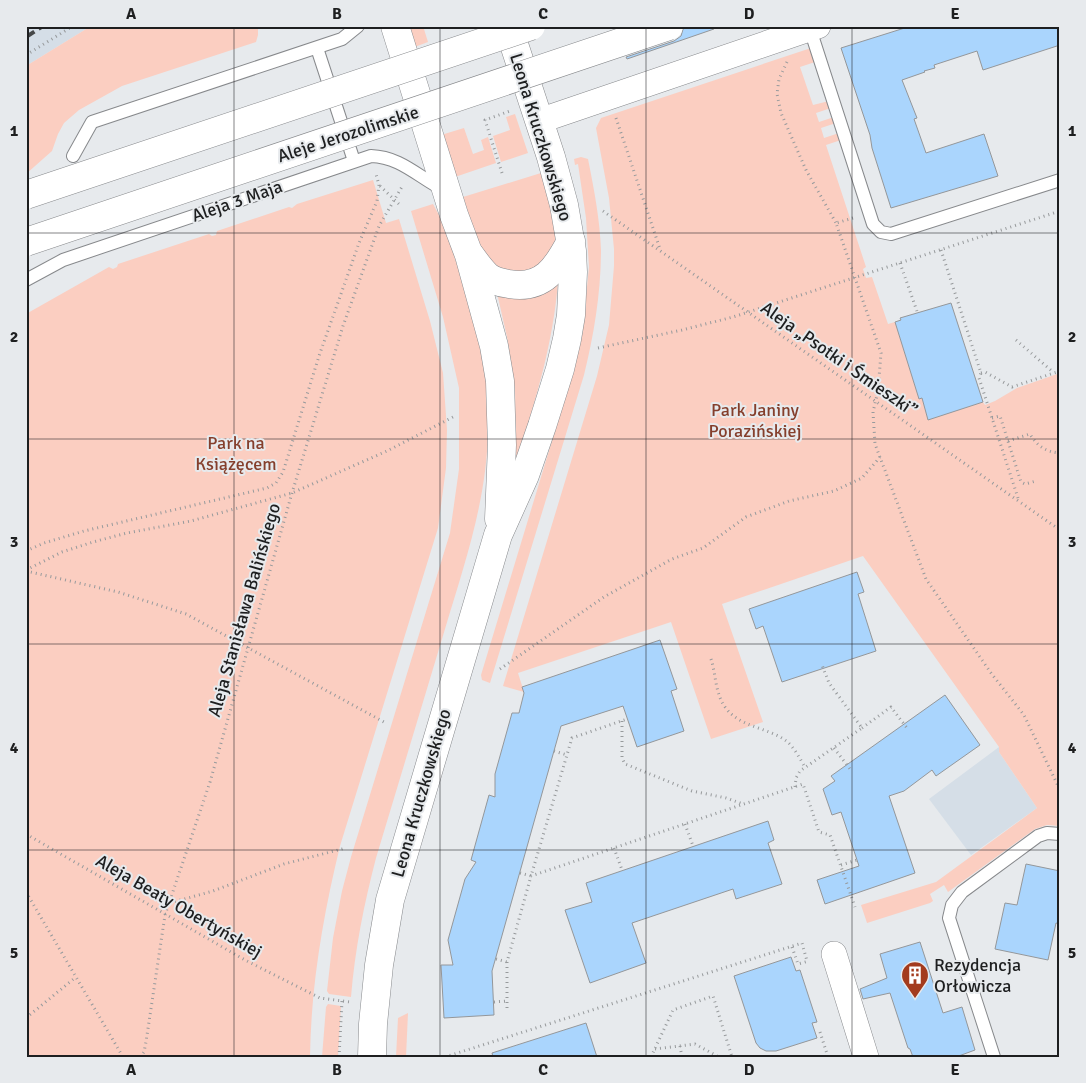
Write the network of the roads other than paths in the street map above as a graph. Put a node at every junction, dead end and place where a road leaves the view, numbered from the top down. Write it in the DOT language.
graph roads {
  1 [pos="358,26"];
  2 [pos="395,26"];
  3 [pos="508,26"];
  4 [pos="531,26"];
  5 [pos="669,26"];
  6 [pos="814,27"];
  7 [pos="317,48"];
  8 [pos="528,115"];
  9 [pos="73,156"];
  10 [pos="354,161"];
  11 [pos="1060,180"];
  12 [pos="447,191"];
  13 [pos="26,195"];
  14 [pos="26,242"];
  15 [pos="571,242"];
  16 [pos="469,255"];
  17 [pos="26,280"];
  18 [pos="498,535"];
  19 [pos="1060,834"];
  20 [pos="824,957"];
  21 [pos="372,1057"];
  22 [pos="866,1057"];
  23 [pos="994,1057"];
  1 -- 7 [label="lane"];
  2 -- 12 [label="street, Leona Kruczkowskiego"];
  3 -- 8 [label="street, Leona Kruczkowskiego"];
  4 -- 13 [label="street, bridge"];
  5 -- 14 [label="street, Aleje Jerozolimskie, bridge"];
  6 -- 8 [label="street"];
  6 -- 11 [label="lane"];
  7 -- 9 [label="lane"];
  7 -- 10 [label="lane"];
  8 -- 15 [label="street, Leona Kruczkowskiego"];
  10 -- 12 [label="lane, Aleja 3 Maja"];
  10 -- 17 [label="lane, Aleja 3 Maja"];
  12 -- 16 [label="street, Leona Kruczkowskiego"];
  15 -- 16 [label="street"];
  15 -- 18 [label="street, Leona Kruczkowskiego"];
  16 -- 18 [label="street, Leona Kruczkowskiego"];
  18 -- 21 [label="street, Leona Kruczkowskiego"];
  19 -- 23 [label="lane"];
  20 -- 22 [label="street"];
}
